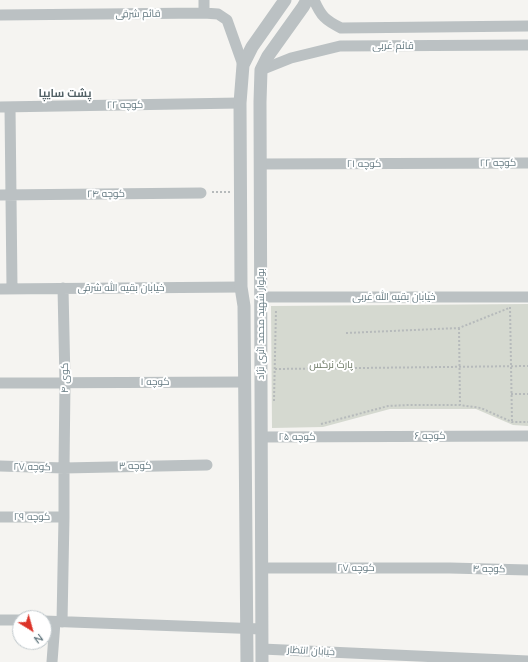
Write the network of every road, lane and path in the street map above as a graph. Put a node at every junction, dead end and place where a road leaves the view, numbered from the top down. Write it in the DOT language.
graph roads {
  1 [pos="204,0"];
  2 [pos="285,0"];
  3 [pos="307,0"];
  4 [pos="314,0"];
  5 [pos="204,13"];
  6 [pos="0,15"];
  7 [pos="528,26"];
  8 [pos="341,28"];
  9 [pos="528,45"];
  10 [pos="340,46"];
  11 [pos="243,65"];
  12 [pos="262,70"];
  13 [pos="240,103"];
  14 [pos="5,107"];
  15 [pos="528,163"];
  16 [pos="260,164"];
  17 [pos="468,164"];
  18 [pos="241,192"];
  19 [pos="201,193"];
  20 [pos="5,195"];
  21 [pos="242,287"];
  22 [pos="12,288"];
  23 [pos="63,288"];
  24 [pos="0,289"];
  25 [pos="260,297"];
  26 [pos="528,297"];
  27 [pos="510,303"];
  28 [pos="516,308"];
  29 [pos="276,309"];
  30 [pos="459,328"];
  31 [pos="346,333"];
  32 [pos="511,366"];
  33 [pos="528,366"];
  34 [pos="460,367"];
  35 [pos="275,368"];
  36 [pos="65,382"];
  37 [pos="245,382"];
  38 [pos="0,383"];
  39 [pos="511,394"];
  40 [pos="528,394"];
  41 [pos="274,404"];
  42 [pos="460,405"];
  43 [pos="512,422"];
  44 [pos="528,422"];
  45 [pos="314,424"];
  46 [pos="512,436"];
  47 [pos="528,436"];
  48 [pos="261,437"];
  49 [pos="333,437"];
  50 [pos="207,465"];
  51 [pos="0,466"];
  52 [pos="64,468"];
  53 [pos="0,517"];
  54 [pos="64,517"];
  55 [pos="262,568"];
  56 [pos="450,568"];
  57 [pos="528,570"];
  58 [pos="0,620"];
  59 [pos="12,620"];
  60 [pos="54,622"];
  61 [pos="247,629"];
  62 [pos="262,629"];
  63 [pos="262,656"];
  64 [pos="528,661"];
  65 [pos="52,662"];
  66 [pos="247,662"];
  1 -- 5 [label="street"];
  2 -- 11 [label="street, بولوار شهید محمد اثری نژاد"];
  3 -- 12 [label="street, بولوار شهید محمد اثری نژاد"];
  4 -- 8 [label="street"];
  5 -- 6 [label="street, قائم شرقی"];
  5 -- 11 [label="street, قائم شرقی"];
  7 -- 8 [label="street, قائم غربی"];
  8 -- 10 [label="street"];
  9 -- 10 [label="street, قائم غربی"];
  10 -- 12 [label="street, قائم غربی"];
  11 -- 13 [label="street, بولوار شهید محمد اثری نژاد"];
  12 -- 16 [label="street, بولوار شهید محمد اثری نژاد"];
  13 -- 14 [label="street, کوچه ۲۲"];
  13 -- 18 [label="street, بولوار شهید محمد اثری نژاد"];
  14 -- 20 [label="street"];
  15 -- 17 [label="street, کوچه ۲۲"];
  16 -- 17 [label="street, کوچه ۲۱"];
  16 -- 25 [label="street, بولوار شهید محمد اثری نژاد"];
  18 -- 19 [label="path"];
  18 -- 21 [label="street, بولوار شهید محمد اثری نژاد"];
  19 -- 20 [label="street, کوچه ۲۴"];
  20 -- 22 [label="street"];
  21 -- 23 [label="street, خیابان بقیه الله شرقی"];
  21 -- 37 [label="street, بولوار شهید محمد اثری نژاد"];
  22 -- 23 [label="street, خیابان بقیه الله شرقی"];
  22 -- 24 [label="street, خیابان بقیه الله شرقی"];
  23 -- 36 [label="street, کوی ۴"];
  25 -- 27 [label="street, خیابان بقیه الله غربی"];
  25 -- 48 [label="street, بولوار شهید محمد اثری نژاد"];
  26 -- 27 [label="street, خیابان بقیه الله غربی"];
  27 -- 28 [label="path"];
  27 -- 30 [label="path"];
  27 -- 32 [label="path"];
  29 -- 35 [label="path"];
  30 -- 31 [label="path"];
  30 -- 34 [label="path"];
  32 -- 33 [label="path"];
  32 -- 34 [label="path"];
  32 -- 39 [label="path"];
  34 -- 35 [label="path"];
  34 -- 42 [label="path"];
  35 -- 41 [label="path"];
  36 -- 37 [label="street, کوچه ۱"];
  36 -- 38 [label="street"];
  36 -- 52 [label="street, کوی ۴"];
  37 -- 61 [label="street, بولوار شهید محمد اثری نژاد"];
  39 -- 40 [label="path"];
  39 -- 43 [label="path"];
  42 -- 43 [label="path"];
  42 -- 45 [label="path"];
  43 -- 44 [label="path"];
  43 -- 46 [label="path"];
  46 -- 47 [label="street, کوچه ۶"];
  46 -- 49 [label="street, کوچه ۶"];
  48 -- 49 [label="street, کوچه ۲۵"];
  48 -- 55 [label="street, بولوار شهید محمد اثری نژاد"];
  50 -- 52 [label="street, کوچه ۳"];
  51 -- 52 [label="street, کوچه ۲۷"];
  52 -- 54 [label="street, کوی ۴"];
  53 -- 54 [label="street, کوچه ۲۹"];
  54 -- 60 [label="street, کوی ۴"];
  55 -- 56 [label="street, کوچه ۲۷"];
  55 -- 62 [label="street, بولوار شهید محمد اثری نژاد"];
  56 -- 57 [label="street, کوچه ۴"];
  58 -- 59 [label="street"];
  60 -- 61 [label="street"];
  60 -- 65 [label="street, کوی ۴"];
  61 -- 62 [label="street"];
  61 -- 66 [label="street, بولوار شهید محمد اثری نژاد"];
  62 -- 63 [label="street, بولوار شهید محمد اثری نژاد"];
  63 -- 64 [label="street, خیابان انتظار"];
}
